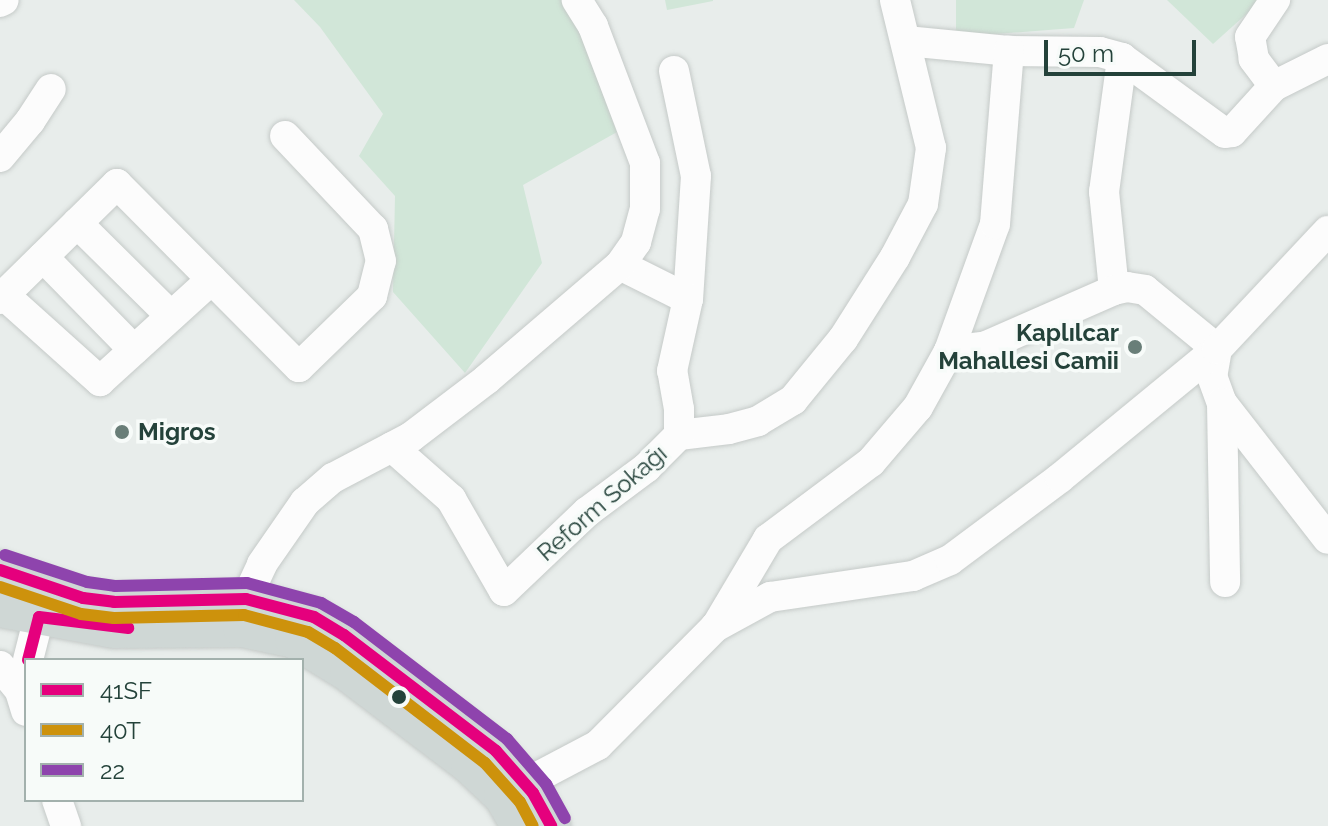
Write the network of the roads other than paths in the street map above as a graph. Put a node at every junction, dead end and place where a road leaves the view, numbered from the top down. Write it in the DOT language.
graph roads {
  1 [pos="577,0"];
  2 [pos="895,0"];
  3 [pos="1275,0"];
  4 [pos="906,41"];
  5 [pos="1009,51"];
  6 [pos="1122,58"];
  7 [pos="1328,59"];
  8 [pos="674,71"];
  9 [pos="1274,86"];
  10 [pos="51,89"];
  11 [pos="285,136"];
  12 [pos="0,157"];
  13 [pos="77,223"];
  14 [pos="1328,231"];
  15 [pos="43,257"];
  16 [pos="620,265"];
  17 [pos="212,279"];
  18 [pos="1114,290"];
  19 [pos="2,297"];
  20 [pos="688,299"];
  21 [pos="171,316"];
  22 [pos="1217,349"];
  23 [pos="134,350"];
  24 [pos="949,351"];
  25 [pos="1222,403"];
  26 [pos="679,435"];
  27 [pos="392,447"];
  28 [pos="1328,539"];
  29 [pos="1225,582"];
  30 [pos="1,583"];
  31 [pos="244,614"];
  32 [pos="39,617"];
  33 [pos="715,627"];
  34 [pos="29,658"];
  35 [pos="0,666"];
  36 [pos="18,693"];
  37 [pos="58,802"];
  38 [pos="516,802"];
  39 [pos="66,826"];
  40 [pos="551,826"];
  1 -- 16 [label="street"];
  2 -- 4 [label="street"];
  3 -- 9 [label="street"];
  4 -- 5 [label="street"];
  4 -- 26 [label="street"];
  5 -- 6 [label="street"];
  5 -- 24 [label="street"];
  6 -- 9 [label="street"];
  6 -- 18 [label="street"];
  7 -- 9 [label="street"];
  8 -- 20 [label="street, Reform Sokağı"];
  10 -- 12 [label="street"];
  11 -- 17 [label="street"];
  13 -- 15 [label="street"];
  13 -- 17 [label="street"];
  13 -- 21 [label="street"];
  14 -- 22 [label="street"];
  15 -- 19 [label="street"];
  15 -- 23 [label="street"];
  16 -- 20 [label="street"];
  16 -- 27 [label="street"];
  17 -- 21 [label="street"];
  18 -- 22 [label="street"];
  18 -- 24 [label="street"];
  19 -- 23 [label="street"];
  20 -- 26 [label="street, Reform Sokağı"];
  21 -- 23 [label="street"];
  22 -- 25 [label="street"];
  22 -- 33 [label="street"];
  24 -- 33 [label="street"];
  25 -- 28 [label="street"];
  25 -- 29 [label="street"];
  26 -- 27 [label="street, Reform Sokağı"];
  27 -- 31 [label="street"];
  30 -- 31 [label="main road"];
  30 -- 32 [label="main road"];
  31 -- 32 [label="main road"];
  31 -- 38 [label="main road"];
  32 -- 34 [label="street"];
  33 -- 38 [label="street"];
  35 -- 36 [label="street"];
  37 -- 39 [label="street"];
  38 -- 40 [label="main road"];
}
